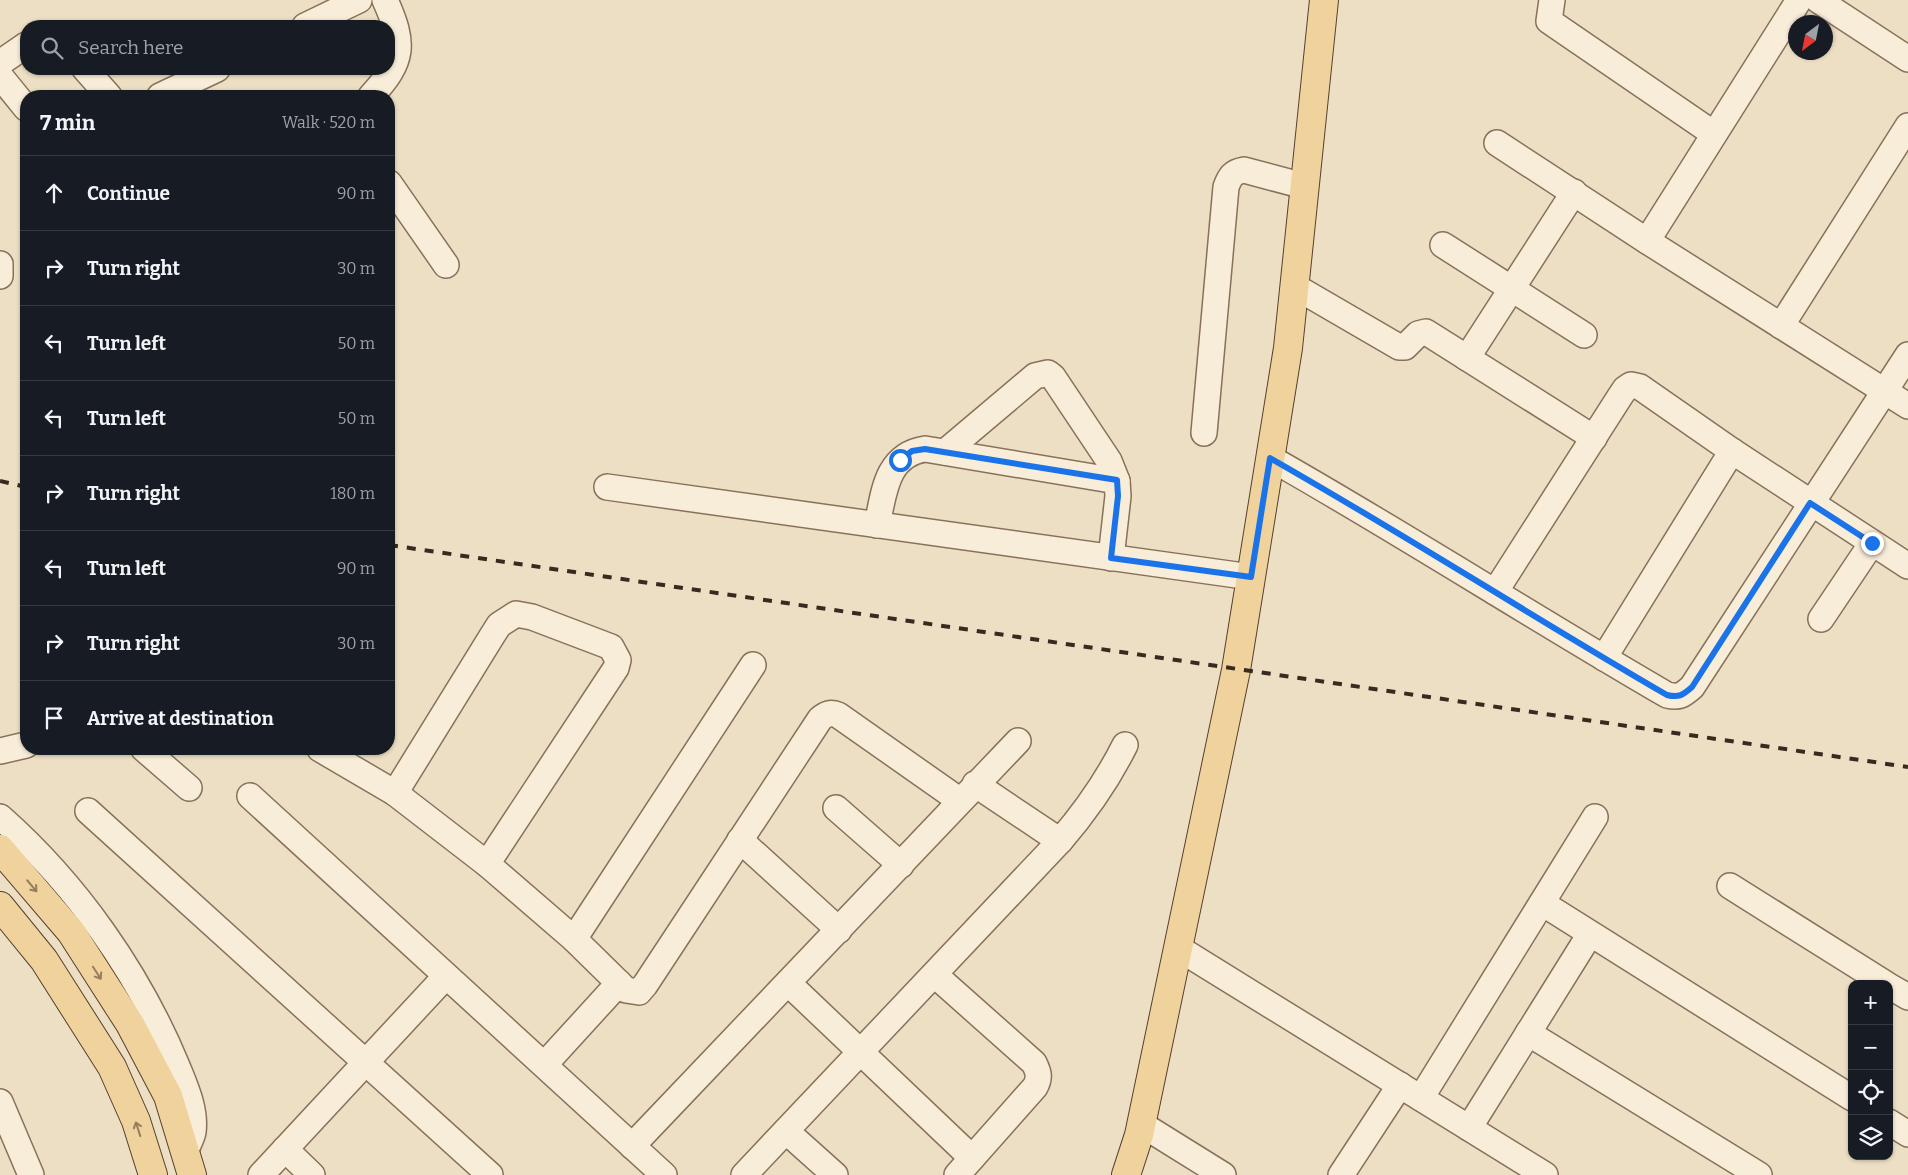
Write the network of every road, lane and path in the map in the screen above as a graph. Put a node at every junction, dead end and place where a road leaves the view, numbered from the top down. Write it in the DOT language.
graph roads {
  1 [pos="360,0"];
  2 [pos="385,0"];
  3 [pos="1324,0"];
  4 [pos="1552,0"];
  5 [pos="1799,0"];
  6 [pos="1818,0"];
  7 [pos="318,20"];
  8 [pos="393,20"];
  9 [pos="395,30"];
  10 [pos="20,49"];
  11 [pos="1908,59"];
  12 [pos="0,63"];
  13 [pos="395,64"];
  14 [pos="90,75"];
  15 [pos="204,75"];
  16 [pos="390,75"];
  17 [pos="0,76"];
  18 [pos="104,90"];
  19 [pos="173,90"];
  20 [pos="377,90"];
  21 [pos="20,101"];
  22 [pos="1908,126"];
  23 [pos="1714,134"];
  24 [pos="1497,144"];
  25 [pos="1304,186"];
  26 [pos="395,192"];
  27 [pos="1574,192"];
  28 [pos="1647,241"];
  29 [pos="1443,245"];
  30 [pos="0,264"];
  31 [pos="446,265"];
  32 [pos="0,276"];
  33 [pos="1294,286"];
  34 [pos="1511,289"];
  35 [pos="1781,326"];
  36 [pos="1584,336"];
  37 [pos="1908,355"];
  38 [pos="1467,358"];
  39 [pos="1884,391"];
  40 [pos="1908,406"];
  41 [pos="1204,433"];
  42 [pos="1594,438"];
  43 [pos="1732,451"];
  44 [pos="945,452"];
  45 [pos="1270,458"];
  46 [pos="1117,480"];
  47 [pos="607,487"];
  48 [pos="1810,503"];
  49 [pos="877,525"];
  50 [pos="1872,543"];
  51 [pos="1111,558"];
  52 [pos="1908,566"];
  53 [pos="1251,577"];
  54 [pos="1496,592"];
  55 [pos="1822,619"];
  56 [pos="1604,658"];
  57 [pos="753,665"];
  58 [pos="1018,741"];
  59 [pos="1125,745"];
  60 [pos="20,746"];
  61 [pos="0,751"];
  62 [pos="151,755"];
  63 [pos="330,755"];
  64 [pos="189,788"];
  65 [pos="967,792"];
  66 [pos="396,793"];
  67 [pos="250,796"];
  68 [pos="836,808"];
  69 [pos="88,812"];
  70 [pos="0,816"];
  71 [pos="1595,817"];
  72 [pos="740,840"];
  73 [pos="1060,841"];
  74 [pos="0,849"];
  75 [pos="487,864"];
  76 [pos="901,865"];
  77 [pos="1730,886"];
  78 [pos="1542,903"];
  79 [pos="0,906"];
  80 [pos="839,930"];
  81 [pos="1590,934"];
  82 [pos="574,939"];
  83 [pos="1178,948"];
  84 [pos="935,975"];
  85 [pos="446,976"];
  86 [pos="1880,980"];
  87 [pos="619,983"];
  88 [pos="788,983"];
  89 [pos="1893,988"];
  90 [pos="1908,997"];
  91 [pos="1528,1034"];
  92 [pos="861,1052"];
  93 [pos="366,1063"];
  94 [pos="545,1064"];
  95 [pos="1400,1086"];
  96 [pos="1848,1095"];
  97 [pos="1421,1098"];
  98 [pos="0,1102"];
  99 [pos="1141,1124"];
  100 [pos="1893,1125"];
  101 [pos="1469,1128"];
  102 [pos="787,1132"];
  103 [pos="1908,1134"];
  104 [pos="632,1146"];
  105 [pos="285,1150"];
  106 [pos="188,1164"];
  107 [pos="1508,1166"];
  108 [pos="965,1167"];
  109 [pos="31,1175"];
  110 [pos="153,1175"];
  111 [pos="261,1175"];
  112 [pos="312,1175"];
  113 [pos="490,1175"];
  114 [pos="664,1175"];
  115 [pos="744,1175"];
  116 [pos="835,1175"];
  117 [pos="1126,1175"];
  118 [pos="1223,1175"];
  119 [pos="1340,1175"];
  120 [pos="1545,1175"];
  121 [pos="1759,1175"];
  1 -- 7 [label="street"];
  2 -- 8 [label="street"];
  3 -- 25 [label="main road"];
  4 -- 23 [label="street"];
  5 -- 23 [label="street"];
  6 -- 11 [label="street"];
  9 -- 13 [label="street"];
  10 -- 12 [label="street"];
  14 -- 18 [label="street"];
  15 -- 19 [label="street"];
  16 -- 20 [label="street"];
  17 -- 21 [label="street"];
  22 -- 35 [label="street"];
  23 -- 28 [label="street"];
  24 -- 27 [label="street"];
  25 -- 33 [label="main road"];
  25 -- 41 [label="street"];
  26 -- 31 [label="street"];
  27 -- 28 [label="street"];
  27 -- 34 [label="street"];
  28 -- 35 [label="street"];
  29 -- 34 [label="street"];
  30 -- 32 [label="street"];
  33 -- 38 [label="street"];
  33 -- 45 [label="main road"];
  34 -- 36 [label="street"];
  34 -- 38 [label="street"];
  35 -- 39 [label="street"];
  37 -- 39 [label="street"];
  38 -- 42 [label="street"];
  39 -- 40 [label="street"];
  39 -- 48 [label="street"];
  42 -- 43 [label="street"];
  42 -- 54 [label="street"];
  43 -- 48 [label="street"];
  43 -- 56 [label="street"];
  44 -- 46 [label="street"];
  44 -- 46 [label="street"];
  44 -- 49 [label="street"];
  45 -- 53 [label="main road"];
  45 -- 54 [label="street"];
  46 -- 51 [label="street"];
  47 -- 49 [label="street"];
  48 -- 50 [label="street"];
  48 -- 56 [label="street"];
  49 -- 51 [label="street"];
  50 -- 52 [label="street"];
  50 -- 55 [label="street"];
  51 -- 53 [label="street"];
  53 -- 83 [label="main road"];
  54 -- 56 [label="street"];
  57 -- 82 [label="street"];
  58 -- 65 [label="street"];
  59 -- 73 [label="street"];
  60 -- 61 [label="street"];
  62 -- 64 [label="street"];
  63 -- 66 [label="street"];
  65 -- 72 [label="street"];
  65 -- 73 [label="street"];
  65 -- 76 [label="street"];
  66 -- 75 [label="street"];
  66 -- 75 [label="street"];
  67 -- 85 [label="street"];
  68 -- 76 [label="street"];
  69 -- 93 [label="street"];
  70 -- 106 [label="street"];
  71 -- 78 [label="street"];
  72 -- 80 [label="street"];
  72 -- 87 [label="street"];
  73 -- 84 [label="street"];
  74 -- 106 [label="main road, one-way"];
  75 -- 82 [label="street"];
  76 -- 80 [label="street"];
  77 -- 86 [label="street"];
  78 -- 81 [label="street"];
  78 -- 97 [label="street"];
  110 -- 79 [label="main road, one-way"];
  80 -- 88 [label="street"];
  81 -- 91 [label="street"];
  81 -- 96 [label="street"];
  82 -- 87 [label="street"];
  83 -- 95 [label="street"];
  83 -- 99 [label="main road"];
  84 -- 92 [label="street"];
  84 -- 108 [label="street"];
  85 -- 93 [label="street"];
  85 -- 94 [label="street"];
  87 -- 94 [label="street"];
  88 -- 92 [label="street"];
  88 -- 104 [label="street"];
  89 -- 90 [label="street"];
  91 -- 101 [label="street"];
  91 -- 121 [label="street"];
  92 -- 102 [label="street"];
  92 -- 108 [label="street"];
  93 -- 105 [label="street"];
  93 -- 113 [label="street"];
  94 -- 104 [label="street"];
  95 -- 97 [label="street"];
  95 -- 119 [label="street"];
  97 -- 101 [label="street"];
  98 -- 109 [label="street"];
  99 -- 117 [label="main road"];
  99 -- 118 [label="street"];
  100 -- 103 [label="street"];
  101 -- 107 [label="street"];
  102 -- 115 [label="street"];
  102 -- 116 [label="street"];
  104 -- 114 [label="street"];
  105 -- 111 [label="street"];
  105 -- 112 [label="street"];
  107 -- 120 [label="street"];
}
